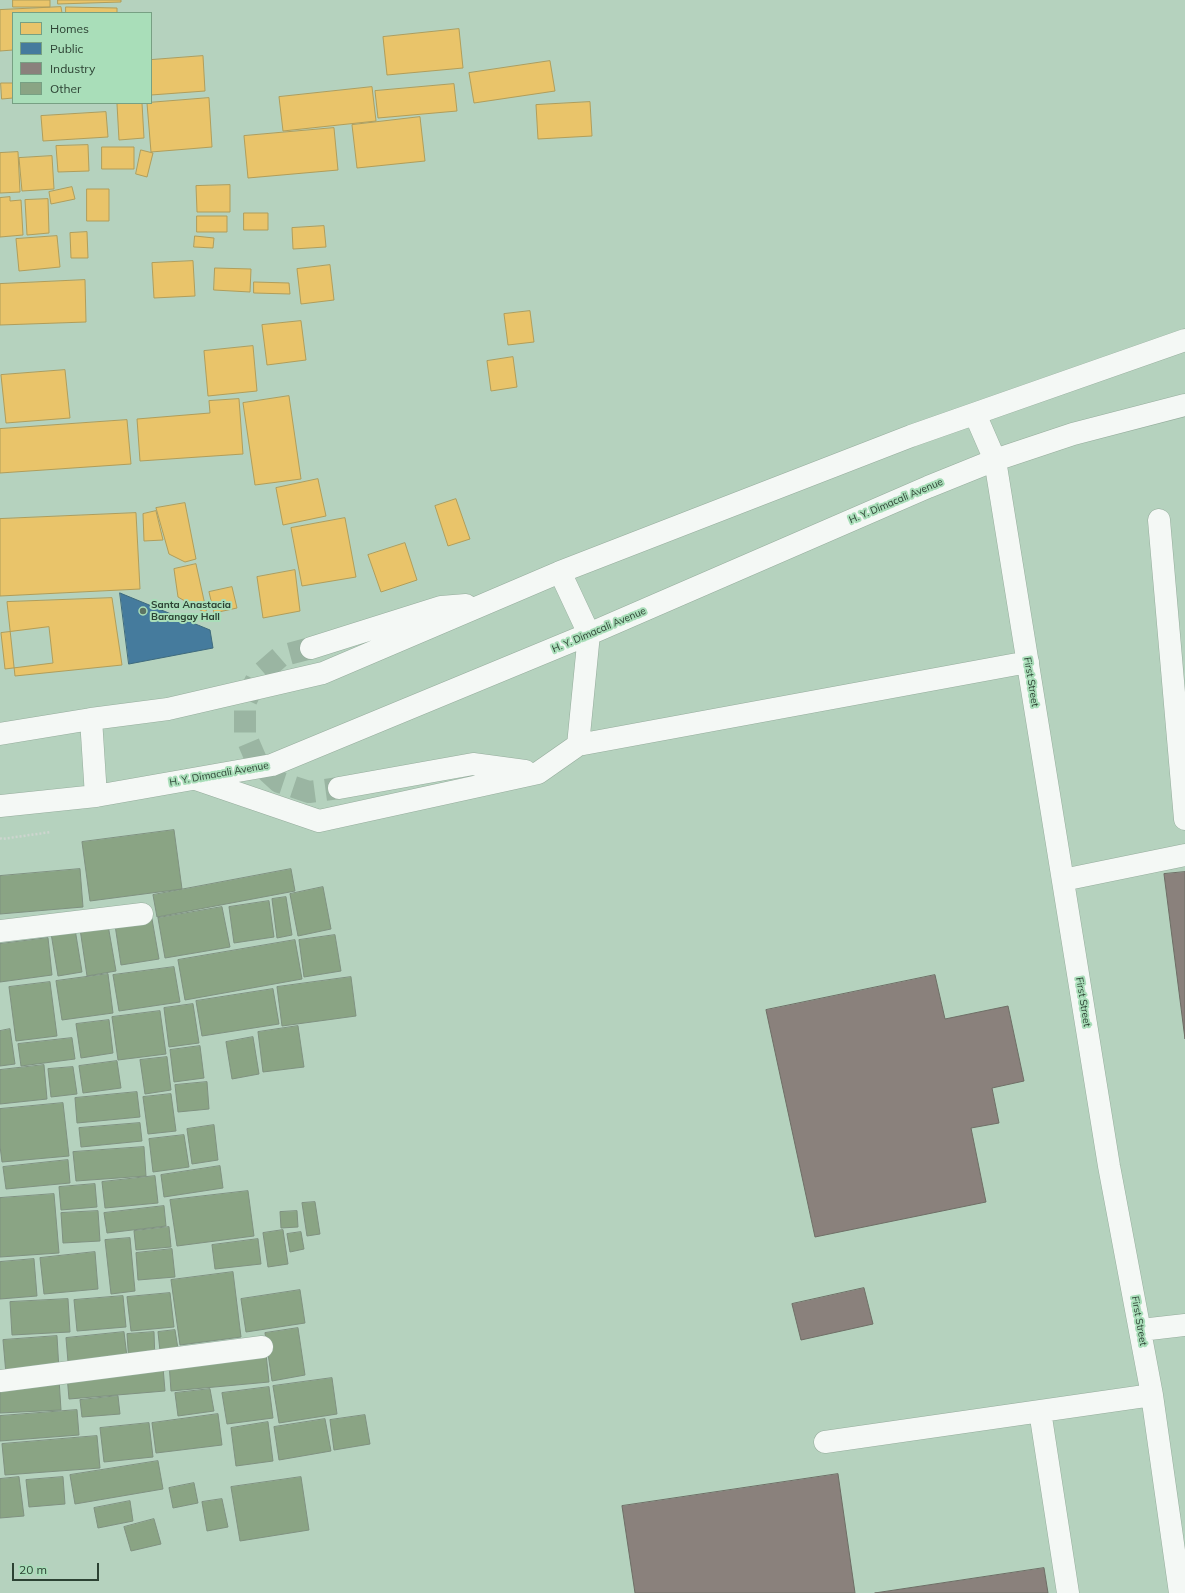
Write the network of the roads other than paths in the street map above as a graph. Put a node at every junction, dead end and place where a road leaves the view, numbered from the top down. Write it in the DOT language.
graph roads {
  1 [pos="1185,340"];
  2 [pos="1185,405"];
  3 [pos="975,414"];
  4 [pos="994,460"];
  5 [pos="1159,520"];
  6 [pos="560,572"];
  7 [pos="489,603"];
  8 [pos="589,634"];
  9 [pos="310,648"];
  10 [pos="1028,662"];
  11 [pos="92,719"];
  12 [pos="0,734"];
  13 [pos="578,745"];
  14 [pos="538,773"];
  15 [pos="195,779"];
  16 [pos="339,788"];
  17 [pos="96,796"];
  18 [pos="0,806"];
  19 [pos="1185,819"];
  20 [pos="1185,855"];
  21 [pos="1063,880"];
  22 [pos="142,914"];
  23 [pos="0,931"];
  24 [pos="1185,1325"];
  25 [pos="1140,1330"];
  26 [pos="262,1347"];
  27 [pos="0,1381"];
  28 [pos="1152,1395"];
  29 [pos="1040,1411"];
  30 [pos="825,1442"];
  31 [pos="1179,1538"];
  32 [pos="1068,1593"];
  33 [pos="1180,1593"];
  1 -- 3 [label="street"];
  2 -- 4 [label="street, H. Y. Dimacali Avenue"];
  3 -- 4 [label="street, First Street"];
  3 -- 6 [label="street"];
  4 -- 8 [label="street, H. Y. Dimacali Avenue"];
  4 -- 10 [label="street, First Street"];
  5 -- 19 [label="street"];
  6 -- 7 [label="street"];
  6 -- 8 [label="street"];
  7 -- 9 [label="street"];
  7 -- 11 [label="street"];
  8 -- 13 [label="street"];
  8 -- 15 [label="street, H. Y. Dimacali Avenue"];
  10 -- 13 [label="street"];
  10 -- 21 [label="street, First Street"];
  11 -- 12 [label="street"];
  11 -- 17 [label="street"];
  13 -- 14 [label="street"];
  14 -- 15 [label="street"];
  14 -- 16 [label="street"];
  15 -- 17 [label="street, H. Y. Dimacali Avenue"];
  17 -- 18 [label="street, H. Y. Dimacali Avenue"];
  20 -- 21 [label="street"];
  21 -- 25 [label="street, First Street"];
  22 -- 23 [label="street"];
  24 -- 25 [label="street"];
  25 -- 28 [label="street, First Street"];
  26 -- 27 [label="street"];
  28 -- 29 [label="street"];
  28 -- 31 [label="street, First Street"];
  29 -- 30 [label="street"];
  29 -- 32 [label="street"];
  31 -- 33 [label="street, First Street"];
}
